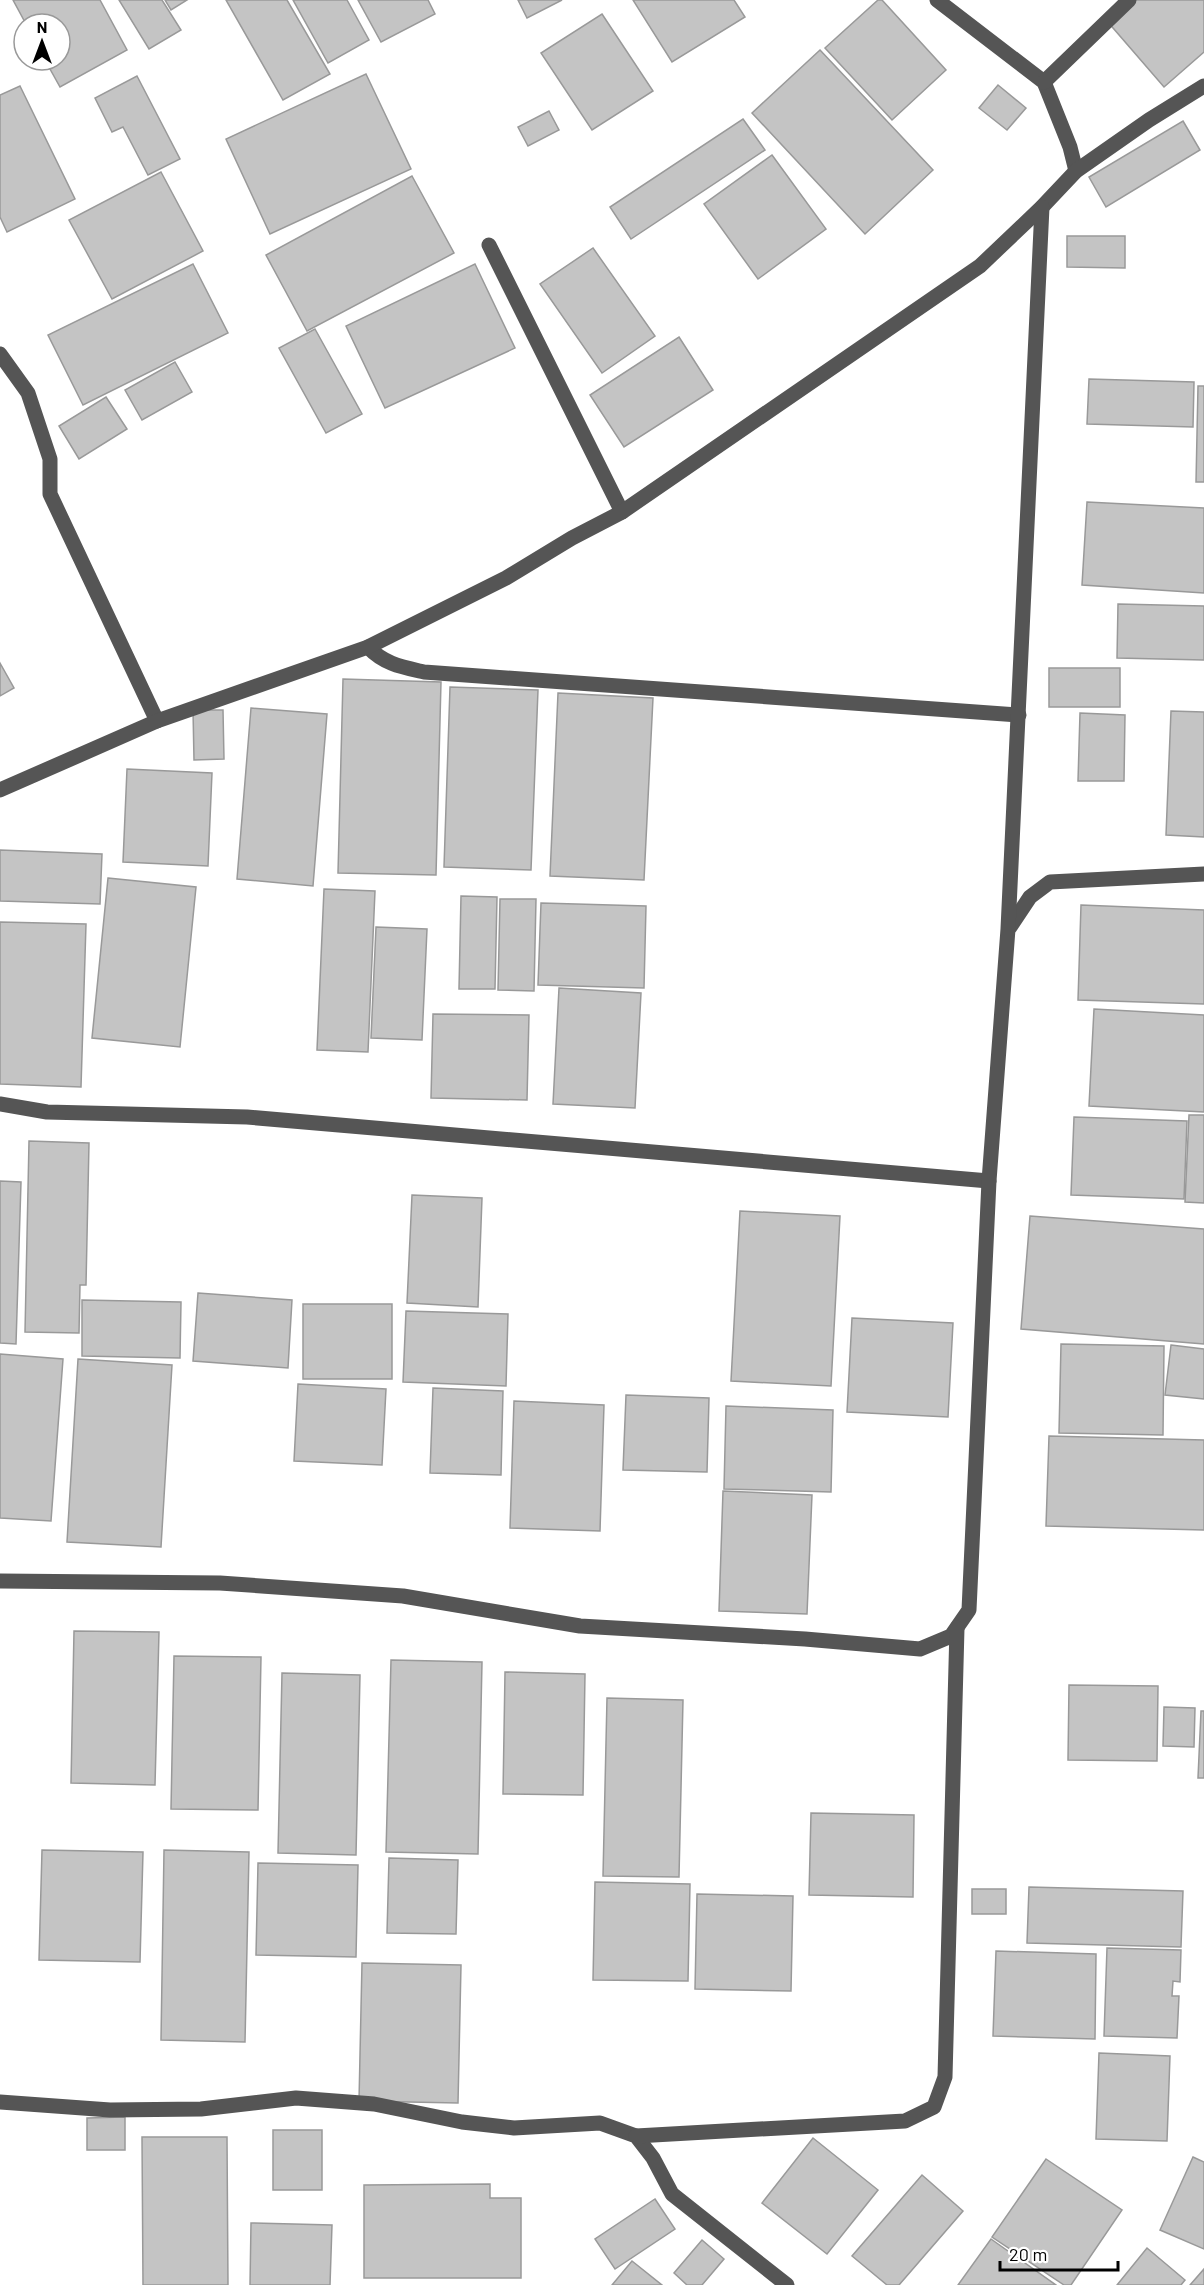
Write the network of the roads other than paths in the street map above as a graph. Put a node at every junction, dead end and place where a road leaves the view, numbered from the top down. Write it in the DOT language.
graph roads {
  1 [pos="937,0"];
  2 [pos="1129,0"];
  3 [pos="1044,82"];
  4 [pos="1204,86"];
  5 [pos="1076,171"];
  6 [pos="1042,207"];
  7 [pos="489,245"];
  8 [pos="0,354"];
  9 [pos="622,512"];
  10 [pos="368,647"];
  11 [pos="1019,715"];
  12 [pos="157,721"];
  13 [pos="0,790"];
  14 [pos="1204,874"];
  15 [pos="1008,929"];
  16 [pos="0,1104"];
  17 [pos="989,1181"];
  18 [pos="0,1581"];
  19 [pos="957,1628"];
  20 [pos="0,2102"];
  21 [pos="636,2136"];
  22 [pos="787,2285"];
  1 -- 3 [label="street"];
  2 -- 3 [label="street"];
  3 -- 5 [label="street"];
  4 -- 5 [label="street"];
  5 -- 6 [label="street"];
  6 -- 9 [label="street"];
  6 -- 11 [label="street"];
  7 -- 9 [label="street"];
  8 -- 12 [label="street"];
  9 -- 10 [label="street"];
  10 -- 11 [label="street"];
  10 -- 12 [label="street"];
  11 -- 15 [label="street"];
  12 -- 13 [label="street"];
  14 -- 15 [label="street"];
  15 -- 17 [label="street"];
  16 -- 17 [label="street"];
  17 -- 19 [label="street"];
  18 -- 19 [label="street"];
  19 -- 21 [label="street"];
  20 -- 21 [label="street"];
  21 -- 22 [label="street"];
}
